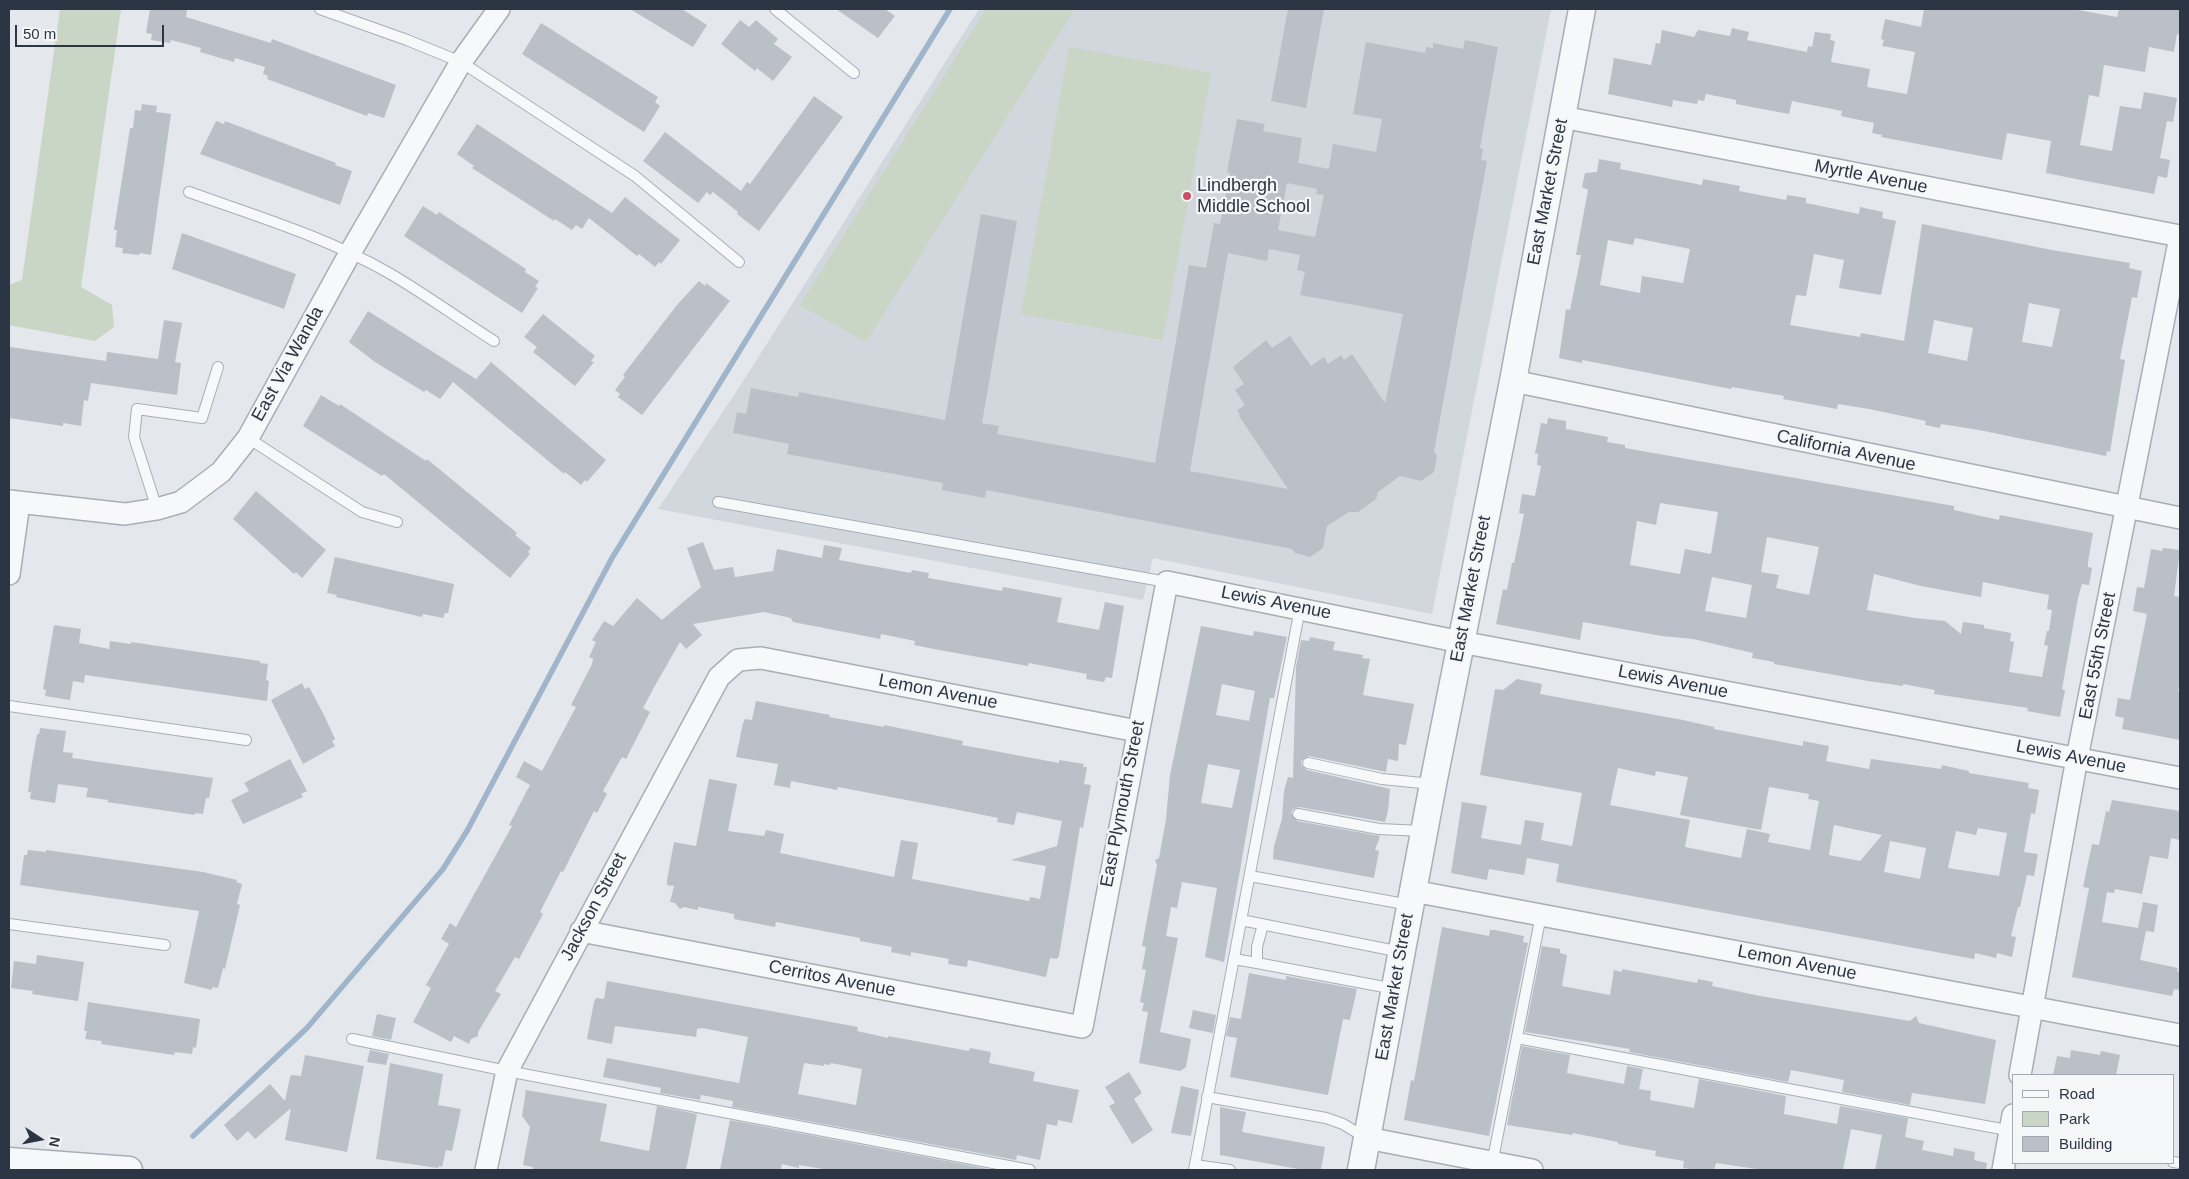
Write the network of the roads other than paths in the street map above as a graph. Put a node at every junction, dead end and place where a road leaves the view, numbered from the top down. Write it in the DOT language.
graph roads {
  1 [pos="320,9"];
  2 [pos="499,9"];
  3 [pos="775,9"];
  4 [pos="1582,9"];
  5 [pos="461,62"];
  6 [pos="854,73"];
  7 [pos="1562,118"];
  8 [pos="189,192"];
  9 [pos="2180,237"];
  10 [pos="350,253"];
  11 [pos="739,262"];
  12 [pos="494,341"];
  13 [pos="218,366"];
  14 [pos="1513,381"];
  15 [pos="248,438"];
  16 [pos="14,502"];
  17 [pos="718,502"];
  18 [pos="157,509"];
  19 [pos="2127,509"];
  20 [pos="2180,518"];
  21 [pos="397,522"];
  22 [pos="9,574"];
  23 [pos="1167,582"];
  24 [pos="1300,608"];
  25 [pos="1461,642"];
  26 [pos="738,660"];
  27 [pos="9,706"];
  28 [pos="1137,730"];
  29 [pos="246,740"];
  30 [pos="2077,758"];
  31 [pos="1308,763"];
  32 [pos="2180,778"];
  33 [pos="1433,784"];
  34 [pos="1298,814"];
  35 [pos="1424,830"];
  36 [pos="1250,876"];
  37 [pos="1412,898"];
  38 [pos="1541,915"];
  39 [pos="1241,920"];
  40 [pos="9,924"];
  41 [pos="1263,924"];
  42 [pos="581,931"];
  43 [pos="165,945"];
  44 [pos="1402,952"];
  45 [pos="1234,959"];
  46 [pos="1257,963"];
  47 [pos="1395,989"];
  48 [pos="2032,1008"];
  49 [pos="1082,1027"];
  50 [pos="2180,1035"];
  51 [pos="1517,1038"];
  52 [pos="352,1039"];
  53 [pos="507,1071"];
  54 [pos="2020,1074"];
  55 [pos="1208,1097"];
  56 [pos="2012,1126"];
  57 [pos="1367,1138"];
  58 [pos="9,1161"];
  59 [pos="1491,1166"];
  60 [pos="44,1167"];
  61 [pos="1194,1167"];
  62 [pos="129,1170"];
  63 [pos="486,1170"];
  64 [pos="1030,1170"];
  65 [pos="1230,1170"];
  66 [pos="1361,1170"];
  67 [pos="1532,1170"];
  68 [pos="2003,1170"];
  1 -- 5 [label="lane"];
  2 -- 5 [label="street, East Via Wanda"];
  3 -- 6 [label="lane"];
  4 -- 7 [label="street, East Market Street"];
  5 -- 10 [label="street, East Via Wanda"];
  5 -- 11 [label="lane"];
  7 -- 9 [label="street, Myrtle Avenue"];
  7 -- 14 [label="street, East Market Street"];
  8 -- 10 [label="lane"];
  9 -- 19 [label="street, East 55th Street"];
  10 -- 12 [label="lane"];
  10 -- 15 [label="street, East Via Wanda"];
  13 -- 18 [label="lane"];
  14 -- 19 [label="street, California Avenue"];
  14 -- 25 [label="street, East Market Street"];
  15 -- 18 [label="street, East Via Wanda"];
  15 -- 21 [label="lane"];
  16 -- 18 [label="street, East Via Wanda"];
  16 -- 22 [label="street, East Via Wanda"];
  17 -- 23 [label="lane"];
  19 -- 20 [label="street, California Avenue"];
  19 -- 30 [label="street, East 55th Street"];
  23 -- 24 [label="street, Lewis Avenue"];
  23 -- 28 [label="street, East Plymouth Street"];
  24 -- 25 [label="street, Lewis Avenue"];
  24 -- 36 [label="lane"];
  25 -- 30 [label="street, Lewis Avenue"];
  25 -- 33 [label="street, East Market Street"];
  26 -- 28 [label="street, Lemon Avenue"];
  26 -- 42 [label="street, Jackson Street"];
  27 -- 29 [label="lane"];
  28 -- 49 [label="street, East Plymouth Street"];
  30 -- 32 [label="street, Lewis Avenue"];
  30 -- 48 [label="street, East 55th Street"];
  31 -- 33 [label="lane"];
  33 -- 35 [label="street, East Market Street"];
  34 -- 35 [label="lane"];
  35 -- 37 [label="street, East Market Street"];
  36 -- 37 [label="lane"];
  36 -- 39 [label="lane"];
  37 -- 38 [label="street, Lemon Avenue"];
  37 -- 44 [label="street, East Market Street"];
  38 -- 48 [label="street, Lemon Avenue"];
  38 -- 51 [label="lane"];
  39 -- 41 [label="lane"];
  39 -- 45 [label="lane"];
  40 -- 43 [label="lane"];
  41 -- 44 [label="lane"];
  41 -- 46 [label="lane"];
  42 -- 49 [label="street, Cerritos Avenue"];
  42 -- 53 [label="street, Jackson Street"];
  44 -- 47 [label="street, East Market Street"];
  45 -- 46 [label="lane"];
  45 -- 55 [label="lane"];
  46 -- 47 [label="lane"];
  47 -- 57 [label="street, East Market Street"];
  48 -- 50 [label="street, Lemon Avenue"];
  48 -- 54 [label="street, East 55th Street"];
  51 -- 56 [label="lane"];
  51 -- 59 [label="lane"];
  52 -- 53 [label="lane"];
  53 -- 63 [label="street, Jackson Street"];
  53 -- 64 [label="lane"];
  55 -- 57 [label="lane"];
  55 -- 61 [label="lane"];
  56 -- 68 [label="street"];
  57 -- 59 [label="street"];
  57 -- 66 [label="street, East Market Street"];
  58 -- 60 [label="street"];
  59 -- 67 [label="street"];
  60 -- 62 [label="street"];
  61 -- 65 [label="lane"];
}
